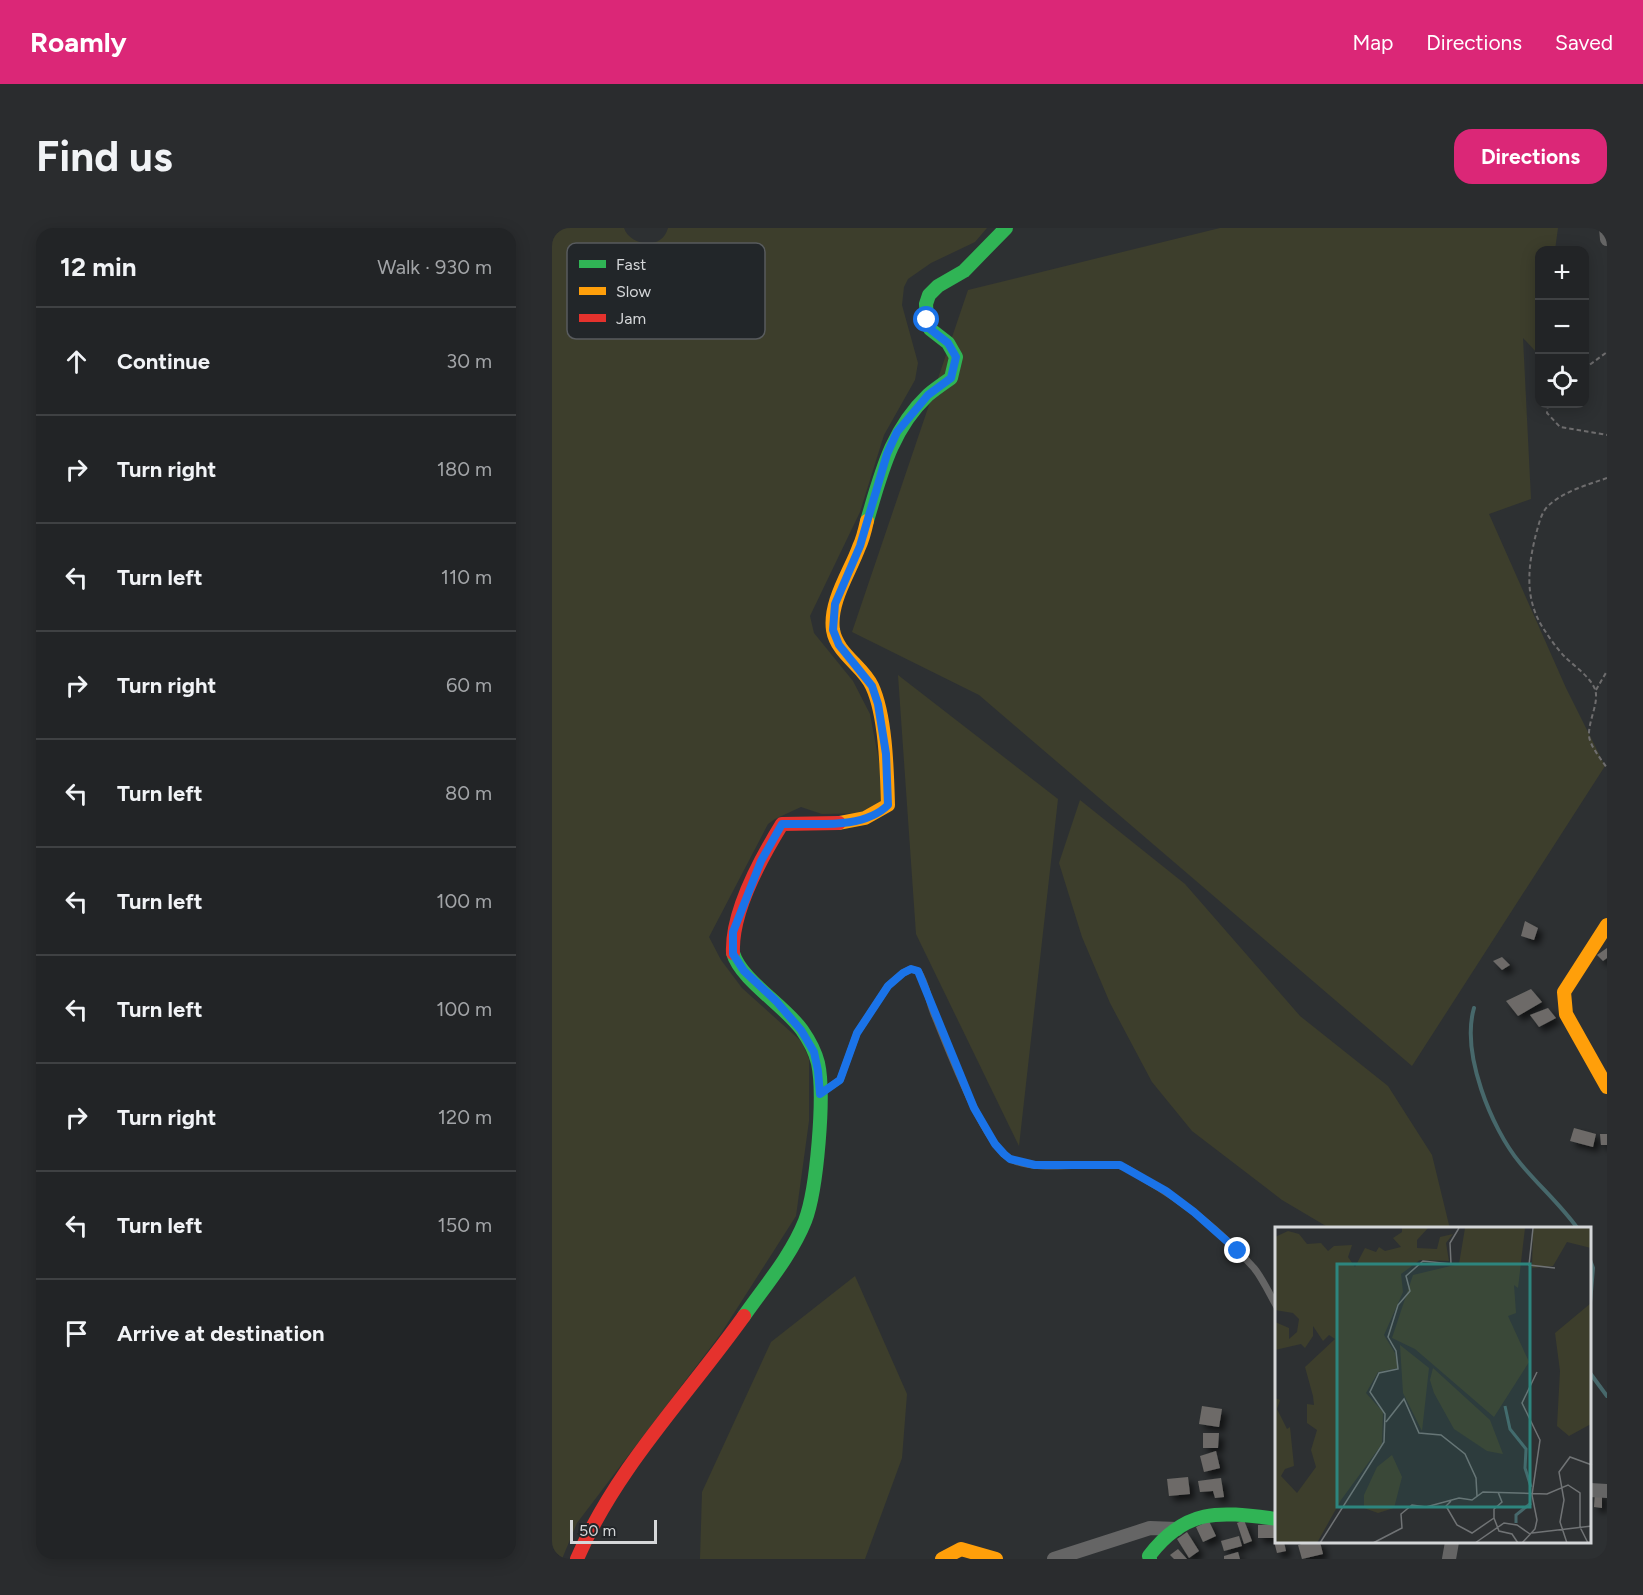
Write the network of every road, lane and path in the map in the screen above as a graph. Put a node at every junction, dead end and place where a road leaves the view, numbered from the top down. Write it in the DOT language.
graph roads {
  1 [pos="1006,228"];
  2 [pos="1606,228"];
  3 [pos="1607,239"];
  4 [pos="1607,352"];
  5 [pos="1589,365"];
  6 [pos="1548,408"];
  7 [pos="1607,435"];
  8 [pos="1607,478"];
  9 [pos="1607,671"];
  10 [pos="1596,690"];
  11 [pos="1607,768"];
  12 [pos="1607,925"];
  13 [pos="1607,1088"];
  14 [pos="820,1094"];
  15 [pos="1275,1303"];
  16 [pos="1592,1490"];
  17 [pos="1607,1491"];
  18 [pos="1275,1519"];
  19 [pos="1177,1529"];
  20 [pos="1452,1544"];
  21 [pos="577,1559"];
  22 [pos="942,1559"];
  23 [pos="996,1559"];
  24 [pos="1054,1559"];
  25 [pos="1150,1559"];
  26 [pos="1449,1559"];
  1 -- 14 [label="street"];
  2 -- 3 [label="street"];
  4 -- 5 [label="path"];
  6 -- 7 [label="path"];
  8 -- 10 [label="path"];
  9 -- 10 [label="path"];
  10 -- 11 [label="path"];
  12 -- 13 [label="street"];
  14 -- 15 [label="lane"];
  14 -- 21 [label="street"];
  16 -- 17 [label="street"];
  18 -- 19 [label="street"];
  19 -- 24 [label="street"];
  19 -- 25 [label="street"];
  20 -- 26 [label="street"];
  22 -- 23 [label="street"];
}
